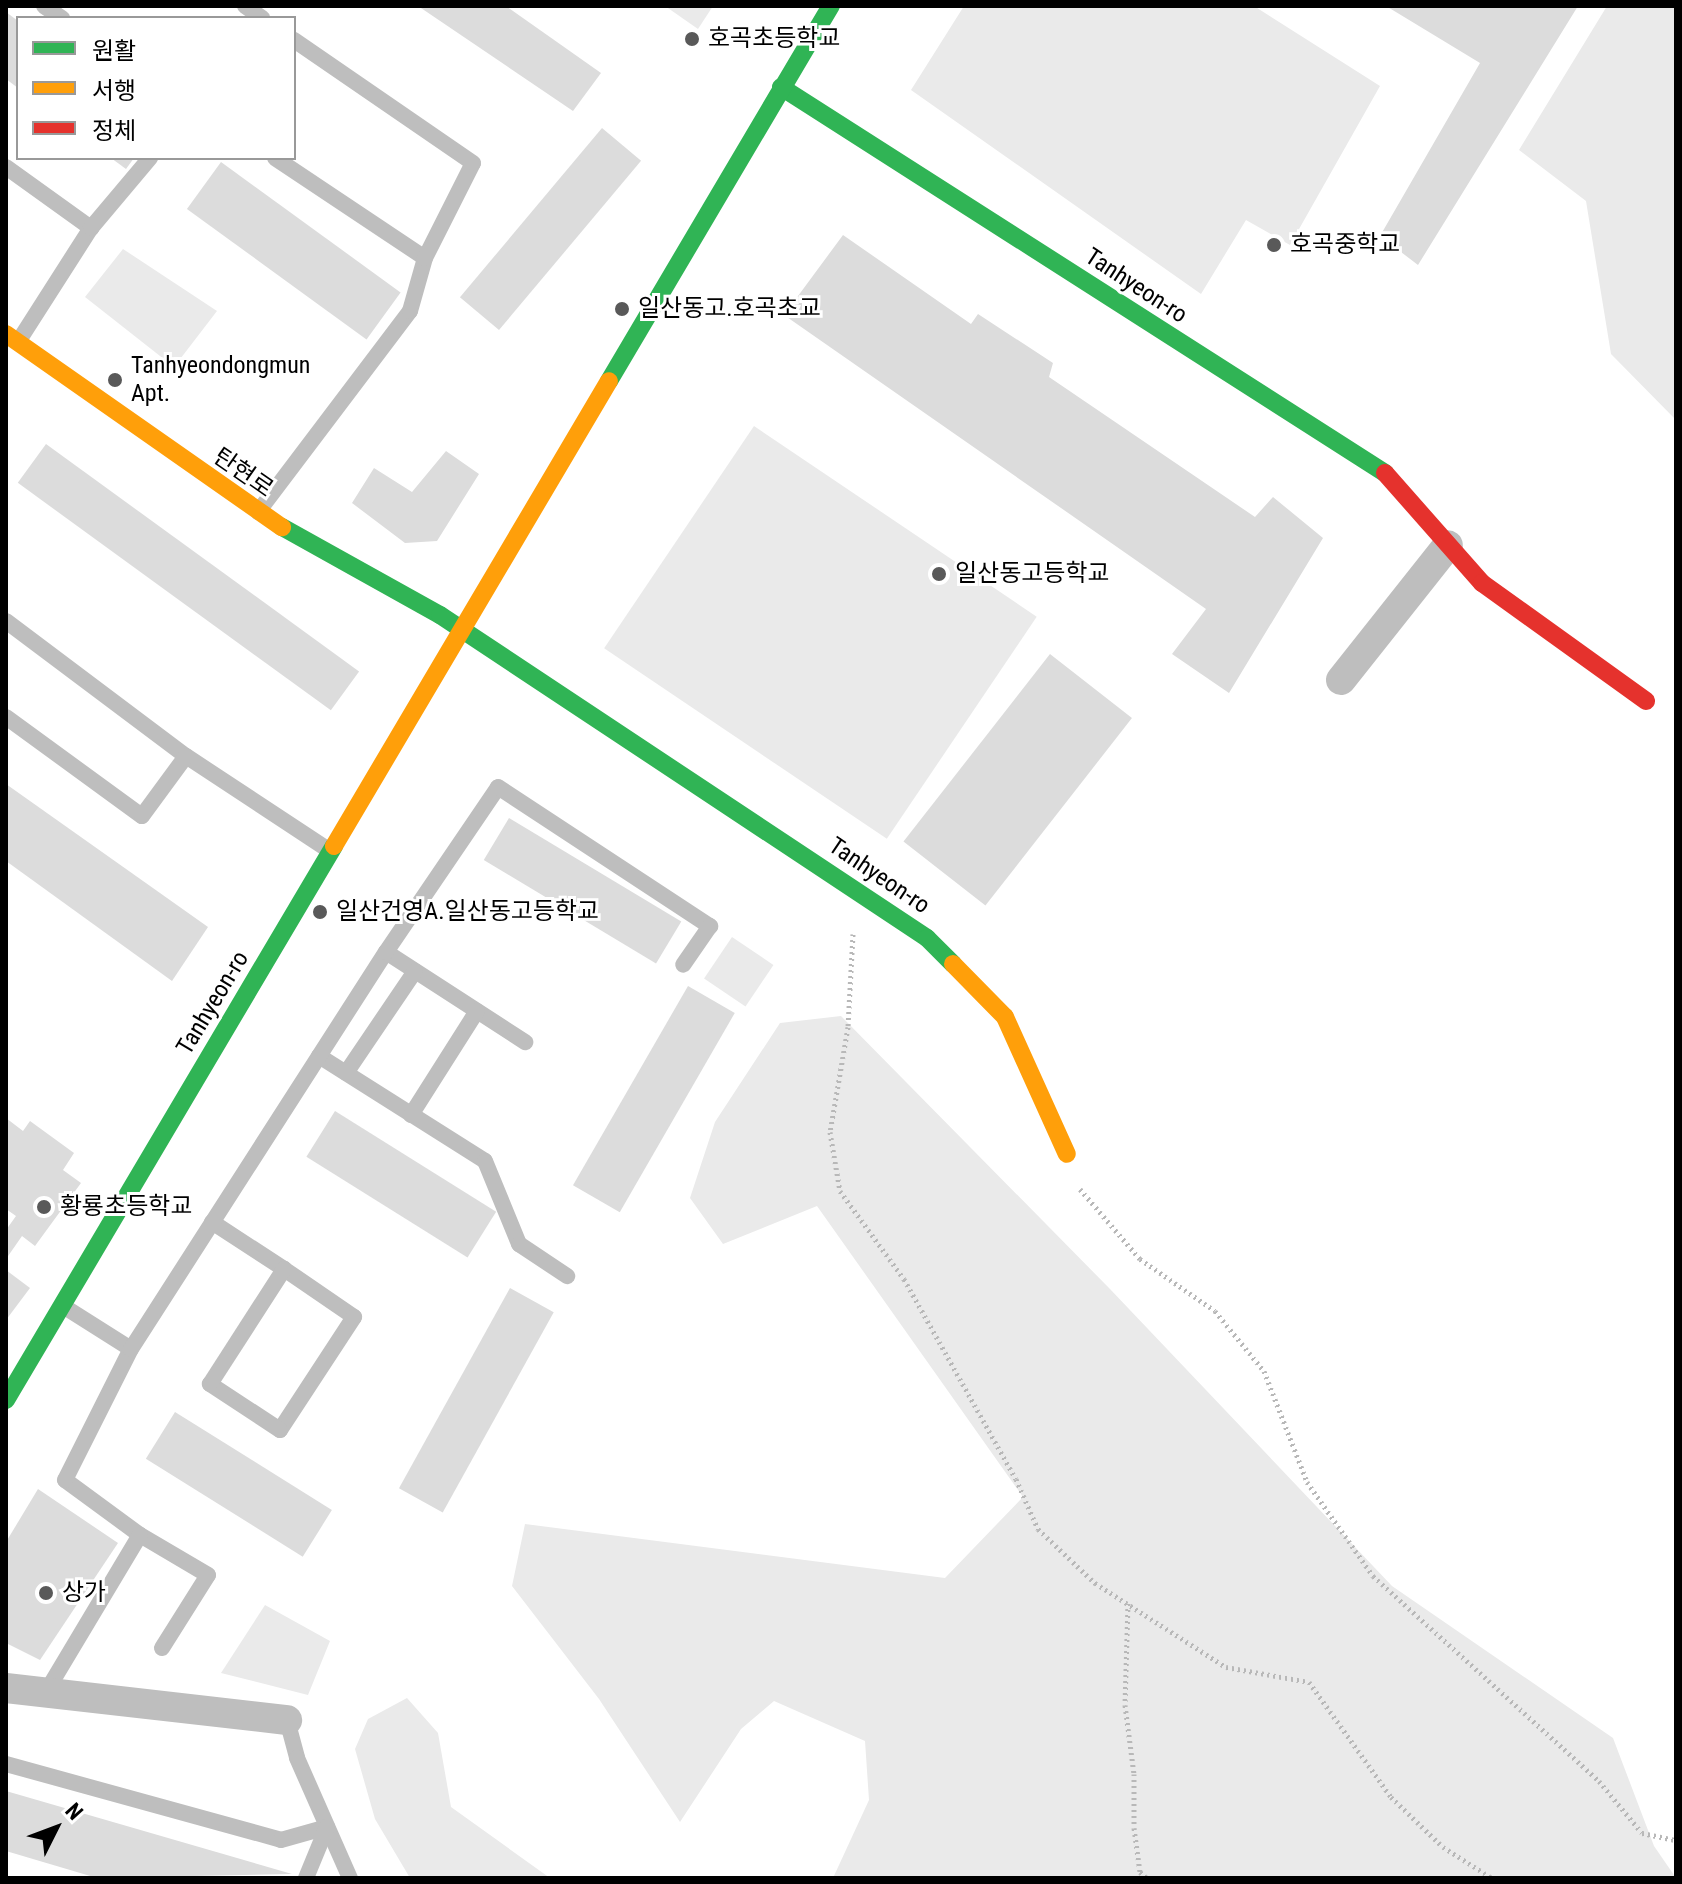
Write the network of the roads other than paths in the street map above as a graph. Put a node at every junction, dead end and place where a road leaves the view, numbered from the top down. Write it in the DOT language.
graph roads {
  1 [pos="831,6"];
  2 [pos="296,41"];
  3 [pos="781,87"];
  4 [pos="148,160"];
  5 [pos="278,160"];
  6 [pos="6,167"];
  7 [pos="91,228"];
  8 [pos="425,258"];
  9 [pos="12,338"];
  10 [pos="257,513"];
  11 [pos="1448,545"];
  12 [pos="6,621"];
  13 [pos="464,633"];
  14 [pos="1341,680"];
  15 [pos="1646,701"];
  16 [pos="6,717"];
  17 [pos="186,756"];
  18 [pos="330,851"];
  19 [pos="386,952"];
  20 [pos="683,965"];
  21 [pos="415,971"];
  22 [pos="477,1011"];
  23 [pos="525,1042"];
  24 [pos="319,1056"];
  25 [pos="346,1073"];
  26 [pos="411,1115"];
  27 [pos="1067,1154"];
  28 [pos="212,1222"];
  29 [pos="284,1269"];
  30 [pos="567,1276"];
  31 [pos="62,1306"];
  32 [pos="131,1349"];
  33 [pos="6,1400"];
  34 [pos="140,1535"];
  35 [pos="162,1648"];
  36 [pos="6,1688"];
  37 [pos="46,1692"];
  38 [pos="287,1720"];
  39 [pos="6,1764"];
  40 [pos="327,1827"];
  41 [pos="306,1878"];
  42 [pos="350,1878"];
  1 -- 3 [label="main road, Tanhyeon-ro"];
  2 -- 8 [label="lane"];
  3 -- 11 [label="main road, Tanhyeon-ro"];
  3 -- 13 [label="main road, Tanhyeon-ro"];
  4 -- 7 [label="lane"];
  5 -- 8 [label="lane"];
  6 -- 7 [label="lane"];
  7 -- 9 [label="lane"];
  8 -- 10 [label="lane"];
  9 -- 10 [label="main road, 탄현로"];
  10 -- 13 [label="main road, 탄현로"];
  11 -- 14 [label="street"];
  11 -- 15 [label="main road, Tanhyeon-ro"];
  12 -- 17 [label="lane"];
  13 -- 18 [label="main road, Tanhyeon-ro"];
  13 -- 27 [label="main road, Tanhyeon-ro"];
  16 -- 17 [label="lane"];
  17 -- 18 [label="lane"];
  18 -- 31 [label="main road, Tanhyeon-ro"];
  19 -- 20 [label="lane"];
  19 -- 21 [label="lane"];
  19 -- 24 [label="lane"];
  21 -- 22 [label="lane"];
  21 -- 25 [label="lane"];
  22 -- 23 [label="lane"];
  22 -- 26 [label="lane"];
  24 -- 25 [label="lane"];
  24 -- 28 [label="lane"];
  25 -- 26 [label="lane"];
  26 -- 30 [label="lane"];
  28 -- 29 [label="lane"];
  28 -- 32 [label="lane"];
  29 -- 29 [label="lane"];
  31 -- 32 [label="lane"];
  31 -- 33 [label="main road, Tanhyeon-ro"];
  32 -- 34 [label="lane"];
  34 -- 35 [label="lane"];
  34 -- 37 [label="lane"];
  36 -- 37 [label="street"];
  37 -- 38 [label="street"];
  38 -- 40 [label="lane"];
  39 -- 40 [label="lane"];
  40 -- 41 [label="lane"];
  40 -- 42 [label="lane"];
}
